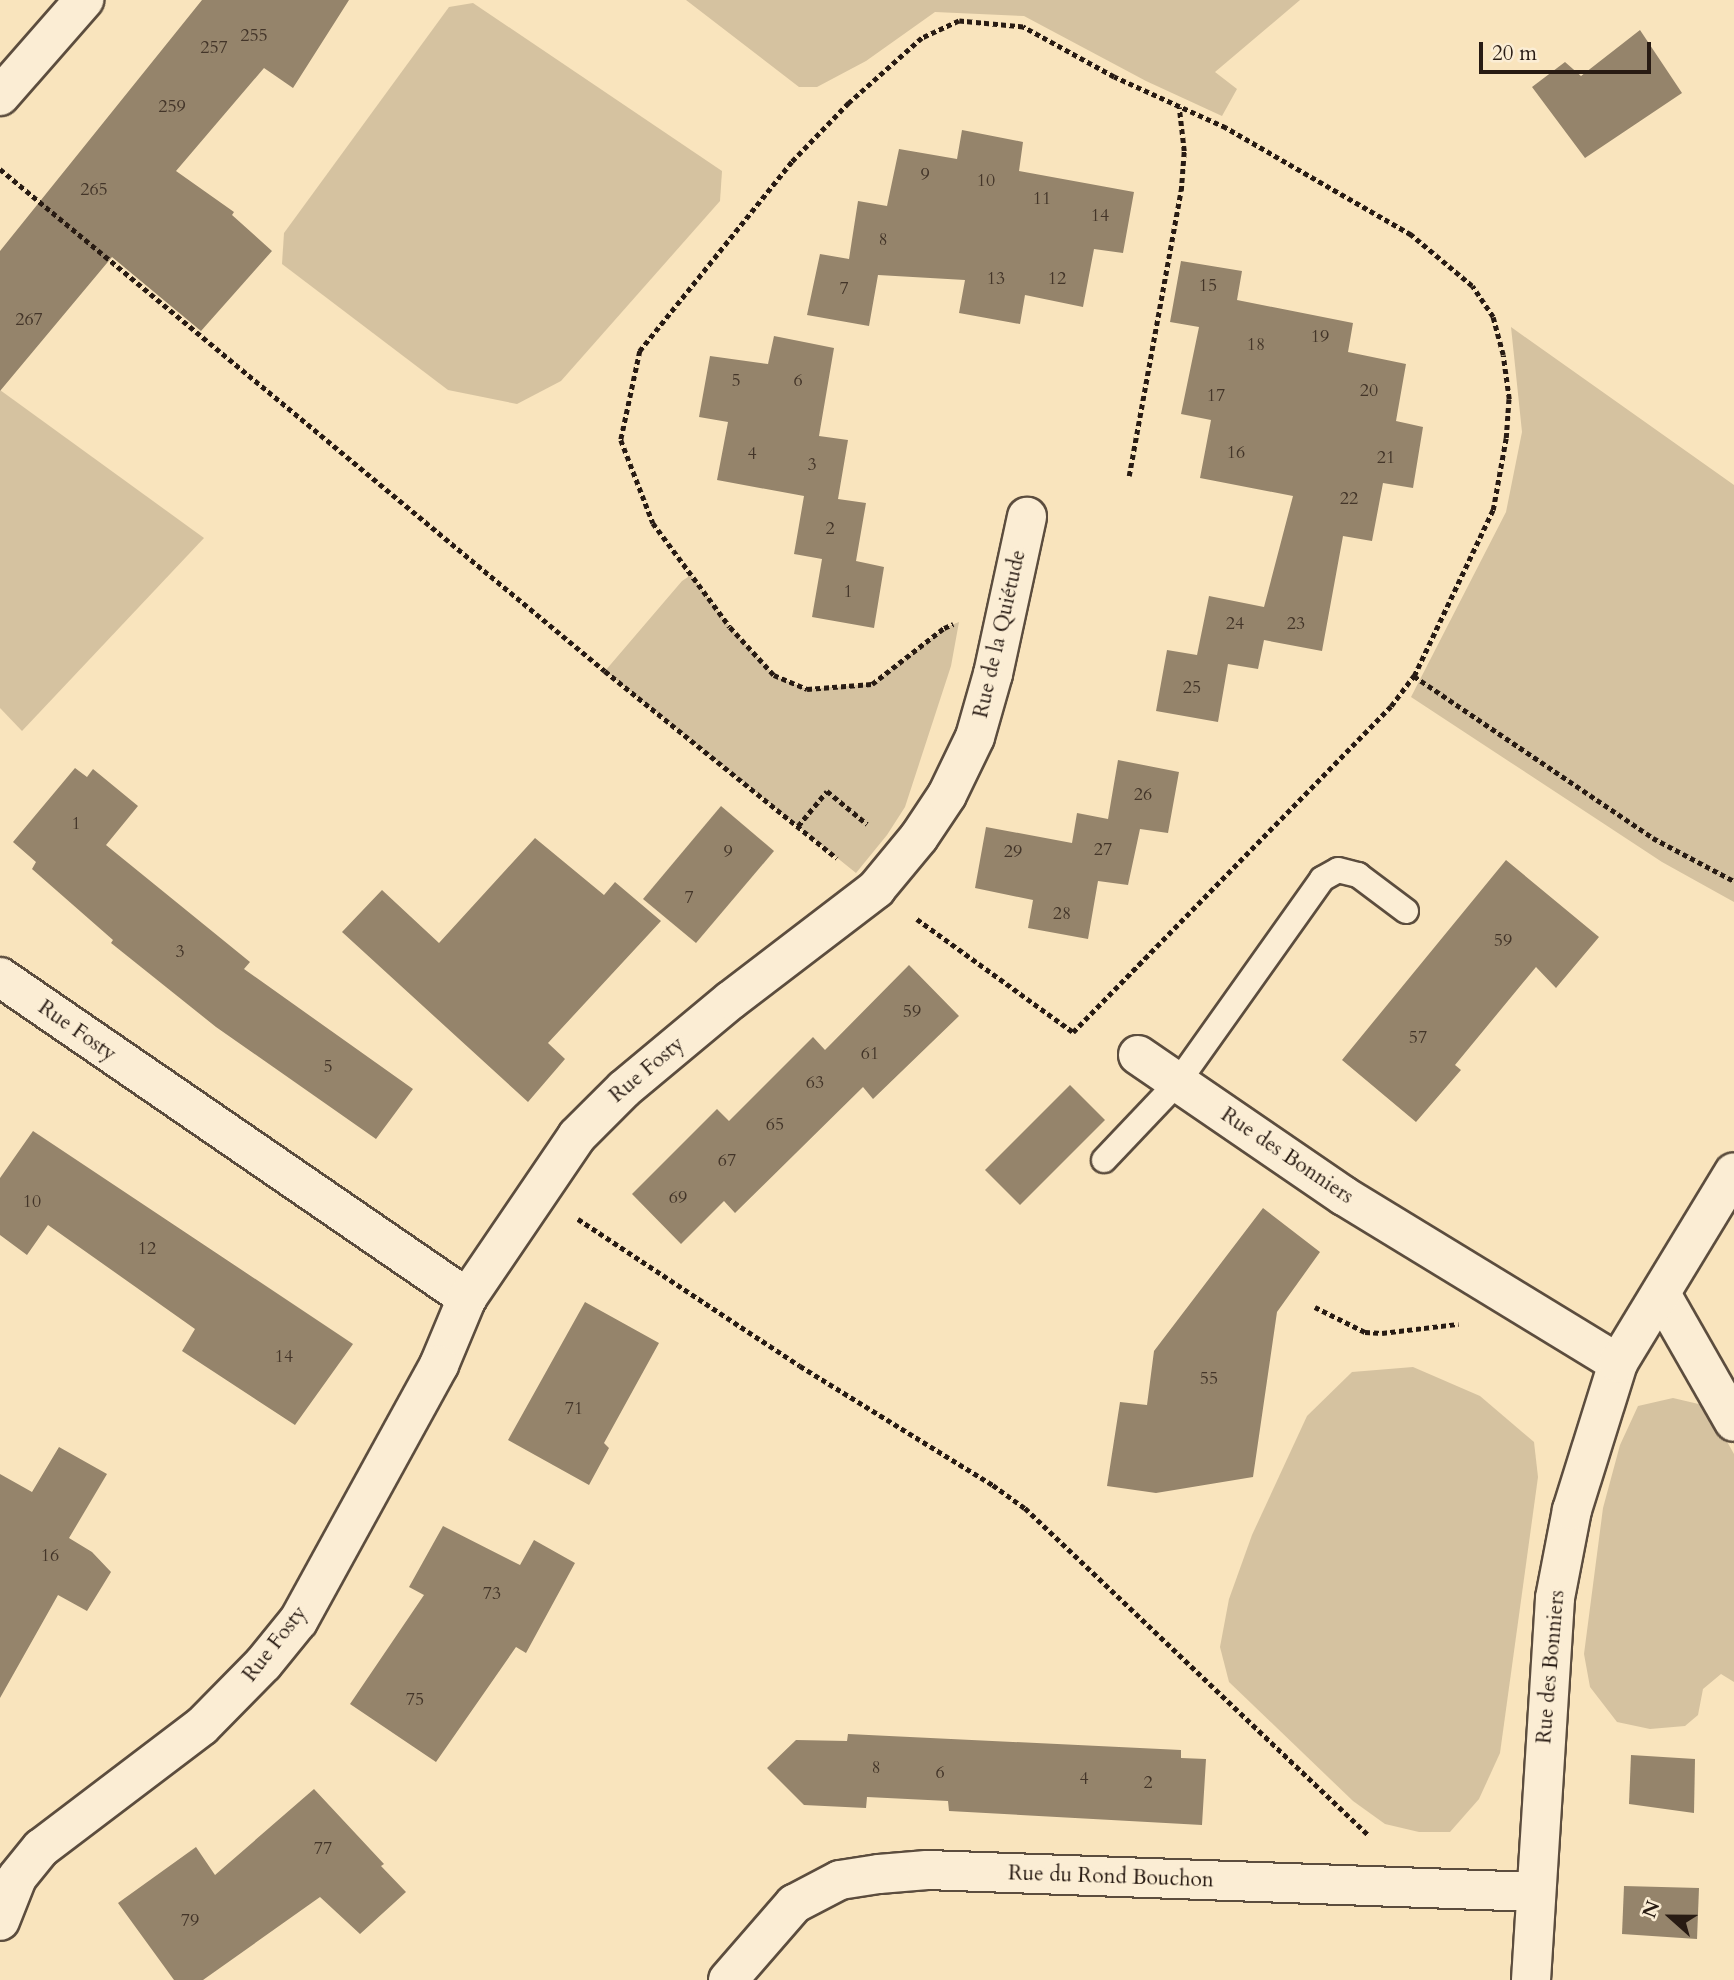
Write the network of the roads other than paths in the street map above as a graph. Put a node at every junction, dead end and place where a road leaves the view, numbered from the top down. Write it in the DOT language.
graph roads {
  1 [pos="84,0"];
  2 [pos="0,96"];
  3 [pos="1027,517"];
  4 [pos="876,889"];
  5 [pos="1406,911"];
  6 [pos="0,977"];
  7 [pos="1138,1055"];
  8 [pos="1178,1082"];
  9 [pos="1104,1160"];
  10 [pos="1734,1172"];
  11 [pos="1661,1294"];
  12 [pos="467,1297"];
  13 [pos="1618,1363"];
  14 [pos="1734,1422"];
  15 [pos="1535,1892"];
  16 [pos="0,1921"];
  17 [pos="728,1980"];
  18 [pos="1531,1980"];
  1 -- 2 [label="street"];
  3 -- 4 [label="street, Rue de la Quiétude"];
  4 -- 12 [label="street, Rue Fosty"];
  5 -- 8 [label="lane"];
  6 -- 12 [label="street, Rue Fosty"];
  7 -- 8 [label="street, Rue des Bonniers"];
  8 -- 9 [label="lane"];
  8 -- 13 [label="street, Rue des Bonniers"];
  10 -- 11 [label="street, Rue des Bonniers"];
  11 -- 13 [label="street, Rue des Bonniers"];
  11 -- 14 [label="street"];
  12 -- 16 [label="street, Rue Fosty"];
  13 -- 15 [label="street, Rue des Bonniers"];
  15 -- 17 [label="street, Rue du Rond Bouchon"];
  15 -- 18 [label="street, Rue des Bonniers"];
}
